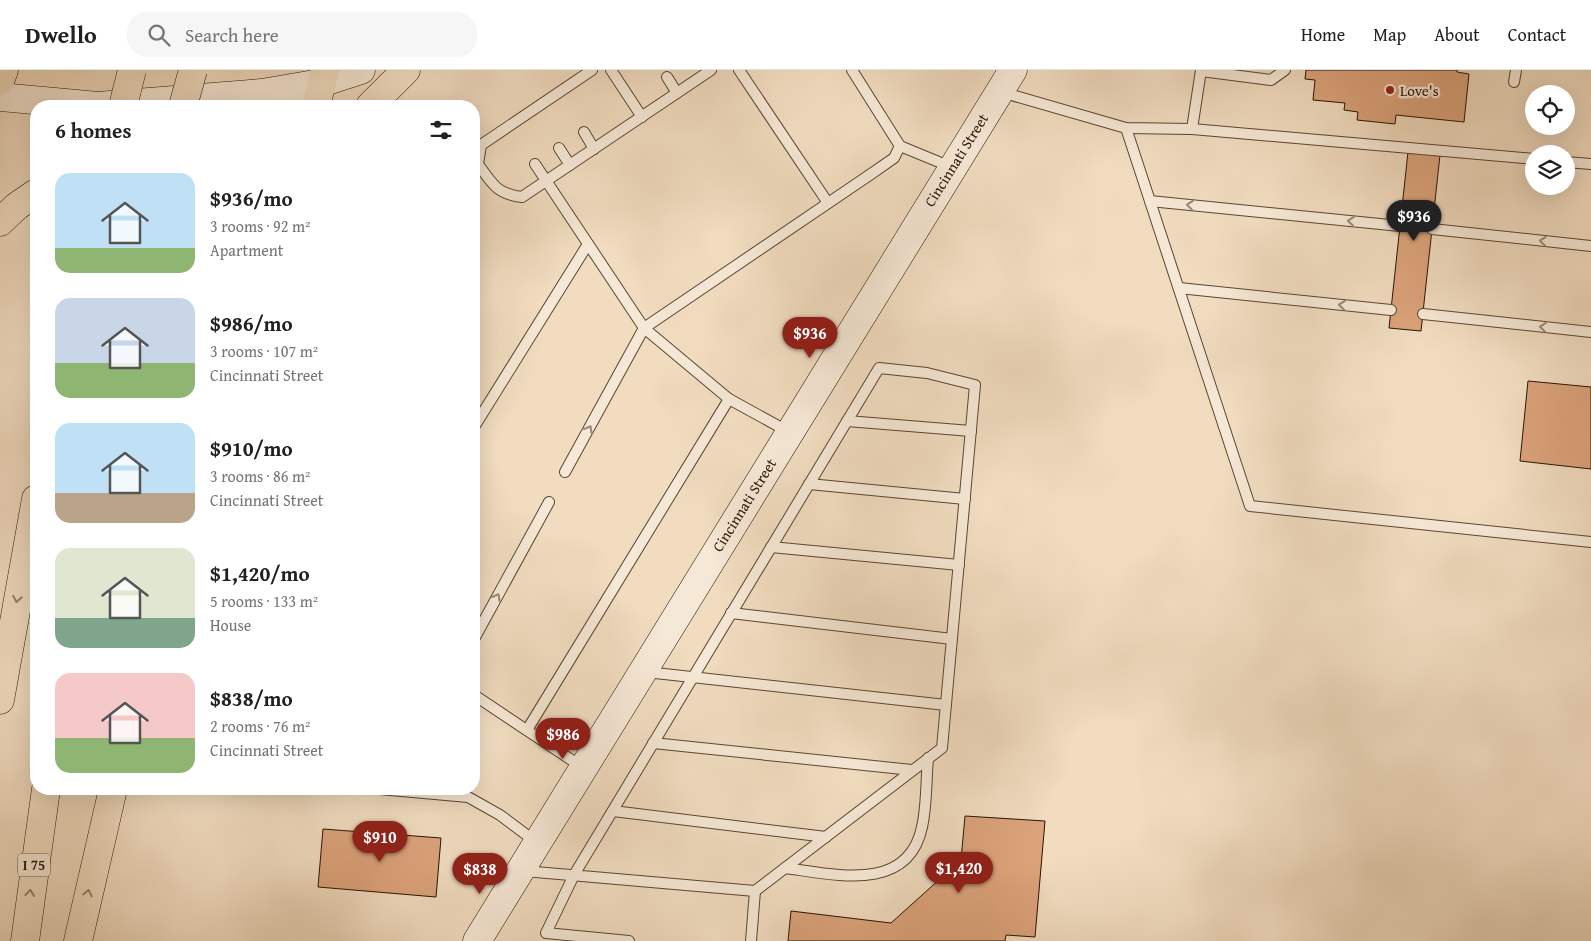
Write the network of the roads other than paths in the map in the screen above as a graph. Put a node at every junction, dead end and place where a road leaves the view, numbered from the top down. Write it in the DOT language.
graph roads {
  1 [pos="4,70"];
  2 [pos="132,70"];
  3 [pos="193,70"];
  4 [pos="361,70"];
  5 [pos="406,70"];
  6 [pos="592,70"];
  7 [pos="611,70"];
  8 [pos="711,70"];
  9 [pos="739,70"];
  10 [pos="852,70"];
  11 [pos="1201,70"];
  12 [pos="1285,70"];
  13 [pos="1516,70"];
  14 [pos="699,73"];
  15 [pos="667,77"];
  16 [pos="0,81"];
  17 [pos="1006,81"];
  18 [pos="1514,82"];
  19 [pos="321,86"];
  20 [pos="559,92"];
  21 [pos="677,93"];
  22 [pos="0,97"];
  23 [pos="33,100"];
  24 [pos="124,100"];
  25 [pos="174,100"];
  26 [pos="185,100"];
  27 [pos="376,100"];
  28 [pos="565,102"];
  29 [pos="533,110"];
  30 [pos="642,117"];
  31 [pos="539,119"];
  32 [pos="1126,128"];
  33 [pos="1192,129"];
  34 [pos="584,132"];
  35 [pos="900,146"];
  36 [pos="480,148"];
  37 [pos="559,148"];
  38 [pos="594,149"];
  39 [pos="1525,158"];
  40 [pos="1575,163"];
  41 [pos="535,164"];
  42 [pos="1591,164"];
  43 [pos="570,165"];
  44 [pos="480,167"];
  45 [pos="952,168"];
  46 [pos="546,181"];
  47 [pos="30,197"];
  48 [pos="1150,201"];
  49 [pos="828,203"];
  50 [pos="0,222"];
  51 [pos="1400,226"];
  52 [pos="1432,229"];
  53 [pos="588,244"];
  54 [pos="1591,246"];
  55 [pos="1179,288"];
  56 [pos="1391,310"];
  57 [pos="1423,314"];
  58 [pos="644,328"];
  59 [pos="1591,332"];
  60 [pos="730,399"];
  61 [pos="480,417"];
  62 [pos="847,421"];
  63 [pos="971,431"];
  64 [pos="790,433"];
  65 [pos="565,472"];
  66 [pos="809,484"];
  67 [pos="965,499"];
  68 [pos="549,502"];
  69 [pos="30,532"];
  70 [pos="1591,542"];
  71 [pos="771,547"];
  72 [pos="959,565"];
  73 [pos="731,613"];
  74 [pos="480,629"];
  75 [pos="952,639"];
  76 [pos="642,671"];
  77 [pos="693,677"];
  78 [pos="480,699"];
  79 [pos="0,700"];
  80 [pos="946,705"];
  81 [pos="527,730"];
  82 [pos="653,743"];
  83 [pos="928,758"];
  84 [pos="583,768"];
  85 [pos="912,770"];
  86 [pos="45,795"];
  87 [pos="112,795"];
  88 [pos="455,795"];
  89 [pos="612,811"];
  90 [pos="826,837"];
  91 [pos="537,843"];
  92 [pos="785,868"];
  93 [pos="520,870"];
  94 [pos="574,875"];
  95 [pos="754,891"];
  96 [pos="25,941"];
  97 [pos="78,941"];
  98 [pos="476,941"];
  99 [pos="629,941"];
  100 [pos="751,941"];
  1 -- 16 [label="highway"];
  2 -- 24 [label="highway, bridge"];
  3 -- 26 [label="highway, bridge"];
  4 -- 19 [label="street"];
  5 -- 27 [label="highway"];
  6 -- 20 [label="lane"];
  7 -- 30 [label="lane"];
  8 -- 14 [label="lane"];
  9 -- 49 [label="lane"];
  10 -- 35 [label="lane"];
  11 -- 12 [label="lane"];
  11 -- 33 [label="lane"];
  13 -- 18 [label="lane"];
  14 -- 21 [label="lane"];
  15 -- 21 [label="lane"];
  17 -- 32 [label="lane"];
  17 -- 45 [label="street, Cincinnati Street"];
  19 -- 25 [label="street"];
  20 -- 28 [label="lane"];
  20 -- 29 [label="lane"];
  21 -- 30 [label="lane"];
  22 -- 23 [label="street"];
  29 -- 31 [label="lane"];
  29 -- 36 [label="lane"];
  30 -- 38 [label="lane"];
  32 -- 33 [label="lane"];
  32 -- 48 [label="lane"];
  33 -- 39 [label="lane"];
  34 -- 38 [label="lane"];
  35 -- 45 [label="lane"];
  35 -- 49 [label="lane"];
  37 -- 43 [label="lane"];
  38 -- 43 [label="lane"];
  40 -- 42 [label="lane"];
  41 -- 46 [label="lane"];
  43 -- 46 [label="lane"];
  44 -- 46 [label="lane"];
  45 -- 64 [label="street, Cincinnati Street"];
  46 -- 53 [label="lane"];
  47 -- 50 [label="highway"];
  51 -- 48 [label="lane, one-way"];
  48 -- 55 [label="lane"];
  49 -- 58 [label="lane"];
  54 -- 52 [label="lane, one-way"];
  53 -- 58 [label="lane"];
  53 -- 61 [label="lane"];
  56 -- 55 [label="lane, one-way"];
  55 -- 70 [label="lane"];
  59 -- 57 [label="lane, one-way"];
  58 -- 60 [label="lane"];
  65 -- 58 [label="lane, one-way"];
  60 -- 64 [label="lane"];
  60 -- 81 [label="lane"];
  62 -- 63 [label="lane"];
  62 -- 63 [label="lane"];
  62 -- 66 [label="lane"];
  63 -- 67 [label="lane"];
  64 -- 76 [label="street, Cincinnati Street"];
  66 -- 67 [label="lane"];
  66 -- 71 [label="lane"];
  67 -- 72 [label="lane"];
  74 -- 68 [label="lane, one-way"];
  69 -- 79 [label="highway, one-way"];
  71 -- 72 [label="lane"];
  71 -- 73 [label="lane"];
  72 -- 75 [label="lane"];
  73 -- 75 [label="lane"];
  73 -- 77 [label="lane"];
  75 -- 80 [label="lane"];
  76 -- 77 [label="lane"];
  76 -- 84 [label="street, Cincinnati Street"];
  77 -- 80 [label="lane"];
  77 -- 82 [label="lane"];
  78 -- 81 [label="lane"];
  80 -- 83 [label="lane"];
  81 -- 84 [label="lane"];
  82 -- 85 [label="lane"];
  82 -- 89 [label="lane"];
  83 -- 85 [label="lane"];
  83 -- 92 [label="lane"];
  84 -- 91 [label="street, Cincinnati Street"];
  85 -- 90 [label="lane"];
  96 -- 86 [label="highway, I 75, one-way"];
  97 -- 87 [label="highway, one-way"];
  88 -- 91 [label="lane"];
  89 -- 90 [label="lane"];
  89 -- 94 [label="lane"];
  90 -- 92 [label="lane"];
  91 -- 93 [label="street, Cincinnati Street"];
  92 -- 95 [label="lane"];
  93 -- 94 [label="lane"];
  93 -- 98 [label="street, Cincinnati Street"];
  94 -- 95 [label="lane"];
  94 -- 99 [label="lane"];
  95 -- 100 [label="lane"];
}
